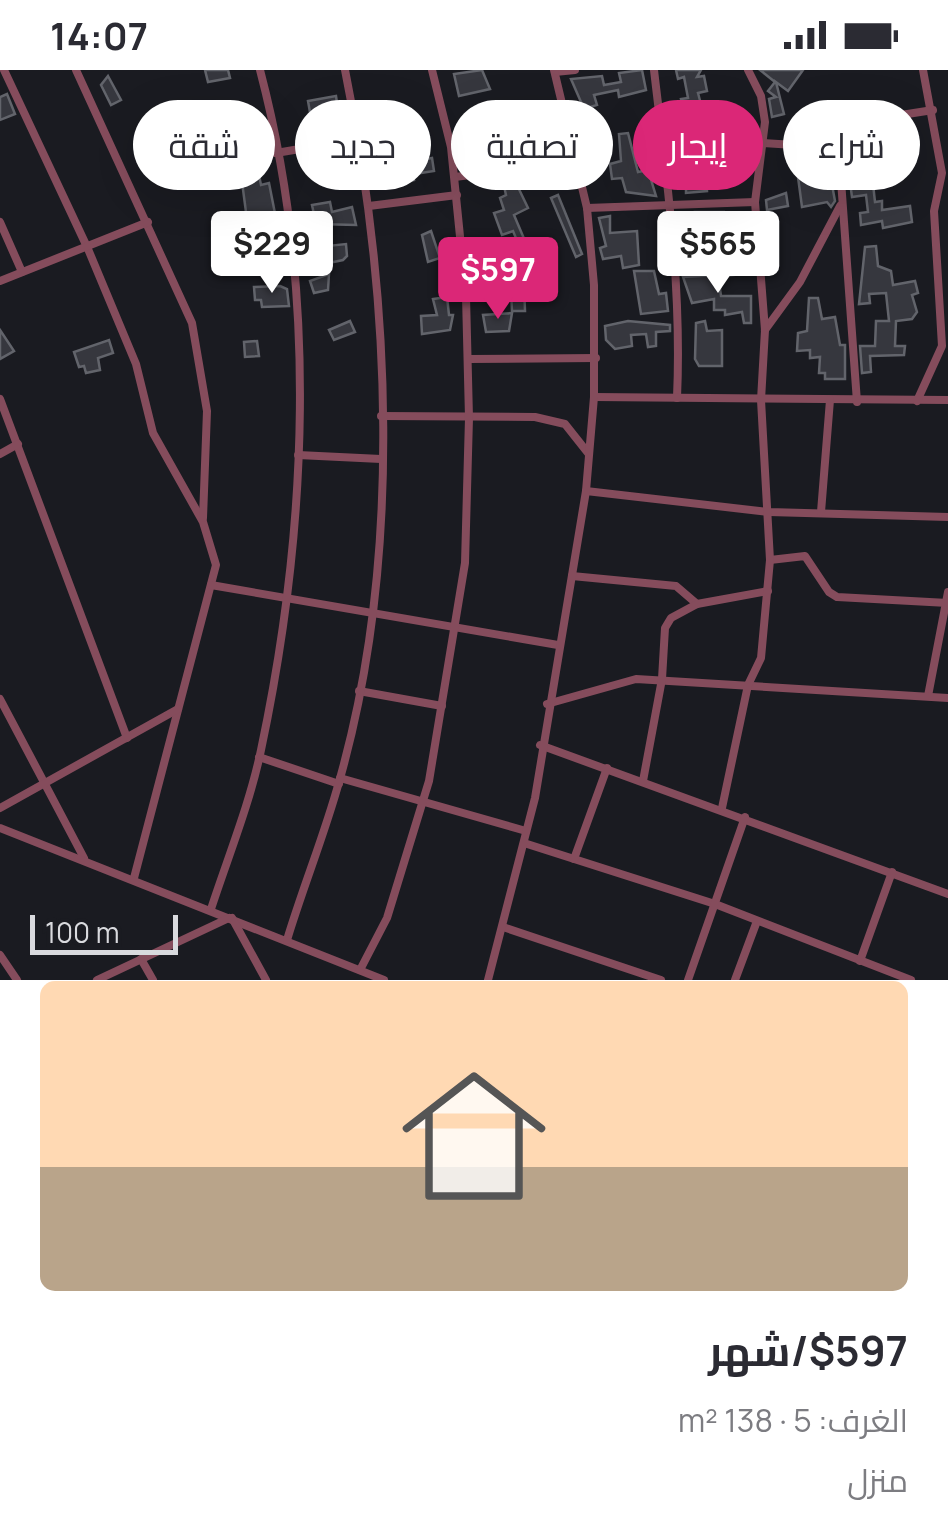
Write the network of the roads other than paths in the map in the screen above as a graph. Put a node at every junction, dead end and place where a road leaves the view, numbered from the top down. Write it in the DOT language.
graph roads {
  1 [pos="4,70"];
  2 [pos="76,70"];
  3 [pos="260,70"];
  4 [pos="345,70"];
  5 [pos="432,70"];
  6 [pos="575,70"];
  7 [pos="654,70"];
  8 [pos="748,70"];
  9 [pos="923,70"];
  10 [pos="554,71"];
  11 [pos="351,100"];
  12 [pos="562,100"];
  13 [pos="761,100"];
  14 [pos="934,110"];
  15 [pos="920,112"];
  16 [pos="763,144"];
  17 [pos="783,145"];
  18 [pos="295,150"];
  19 [pos="451,151"];
  20 [pos="276,153"];
  21 [pos="945,172"];
  22 [pos="367,190"];
  23 [pos="456,190"];
  24 [pos="584,190"];
  25 [pos="757,190"];
  26 [pos="841,190"];
  27 [pos="457,195"];
  28 [pos="755,202"];
  29 [pos="841,205"];
  30 [pos="369,206"];
  31 [pos="587,208"];
  32 [pos="673,208"];
  33 [pos="0,222"];
  34 [pos="148,222"];
  35 [pos="88,249"];
  36 [pos="22,272"];
  37 [pos="0,280"];
  38 [pos="764,330"];
  39 [pos="596,358"];
  40 [pos="468,359"];
  41 [pos="594,397"];
  42 [pos="677,398"];
  43 [pos="0,399"];
  44 [pos="761,400"];
  45 [pos="830,400"];
  46 [pos="948,400"];
  47 [pos="916,401"];
  48 [pos="857,402"];
  49 [pos="381,416"];
  50 [pos="469,417"];
  51 [pos="18,444"];
  52 [pos="588,453"];
  53 [pos="0,454"];
  54 [pos="298,456"];
  55 [pos="381,459"];
  56 [pos="586,491"];
  57 [pos="769,512"];
  58 [pos="821,512"];
  59 [pos="948,517"];
  60 [pos="203,522"];
  61 [pos="770,560"];
  62 [pos="572,576"];
  63 [pos="211,584"];
  64 [pos="768,591"];
  65 [pos="948,592"];
  66 [pos="286,599"];
  67 [pos="947,603"];
  68 [pos="697,604"];
  69 [pos="370,613"];
  70 [pos="455,627"];
  71 [pos="558,645"];
  72 [pos="662,680"];
  73 [pos="748,685"];
  74 [pos="359,691"];
  75 [pos="928,696"];
  76 [pos="0,698"];
  77 [pos="948,698"];
  78 [pos="547,704"];
  79 [pos="442,706"];
  80 [pos="178,709"];
  81 [pos="127,738"];
  82 [pos="540,745"];
  83 [pos="260,758"];
  84 [pos="607,768"];
  85 [pos="339,781"];
  86 [pos="643,781"];
  87 [pos="42,784"];
  88 [pos="424,802"];
  89 [pos="0,808"];
  90 [pos="722,808"];
  91 [pos="745,816"];
  92 [pos="0,828"];
  93 [pos="526,830"];
  94 [pos="524,842"];
  95 [pos="84,858"];
  96 [pos="574,858"];
  97 [pos="892,872"];
  98 [pos="134,878"];
  99 [pos="948,894"];
  100 [pos="715,904"];
  101 [pos="211,909"];
  102 [pos="231,918"];
  103 [pos="757,921"];
  104 [pos="503,927"];
  105 [pos="287,940"];
  106 [pos="0,955"];
  107 [pos="141,959"];
  108 [pos="860,961"];
  109 [pos="360,970"];
  110 [pos="17,980"];
  111 [pos="97,980"];
  112 [pos="153,980"];
  113 [pos="266,980"];
  114 [pos="384,980"];
  115 [pos="488,980"];
  116 [pos="661,980"];
  117 [pos="688,980"];
  118 [pos="735,980"];
  119 [pos="911,980"];
  1 -- 35 [label="street"];
  2 -- 34 [label="street"];
  3 -- 20 [label="street"];
  4 -- 11 [label="street"];
  5 -- 19 [label="street"];
  6 -- 10 [label="street"];
  7 -- 32 [label="street"];
  8 -- 13 [label="street"];
  9 -- 14 [label="street"];
  10 -- 12 [label="street"];
  14 -- 15 [label="street"];
  14 -- 21 [label="street"];
  16 -- 17 [label="street"];
  18 -- 20 [label="street"];
  20 -- 54 [label="street"];
  21 -- 47 [label="street"];
  22 -- 30 [label="street"];
  23 -- 27 [label="street"];
  24 -- 31 [label="street"];
  25 -- 28 [label="street"];
  26 -- 29 [label="street"];
  27 -- 30 [label="street"];
  27 -- 40 [label="street"];
  28 -- 32 [label="street"];
  28 -- 38 [label="street"];
  29 -- 38 [label="street"];
  29 -- 48 [label="street"];
  30 -- 49 [label="street"];
  31 -- 32 [label="street"];
  31 -- 39 [label="street"];
  32 -- 42 [label="street"];
  33 -- 36 [label="street"];
  34 -- 35 [label="street"];
  34 -- 60 [label="street"];
  35 -- 36 [label="street"];
  35 -- 60 [label="street"];
  36 -- 37 [label="street"];
  38 -- 44 [label="street"];
  39 -- 40 [label="street"];
  39 -- 41 [label="street"];
  40 -- 50 [label="street"];
  41 -- 42 [label="street"];
  41 -- 52 [label="street"];
  42 -- 44 [label="street"];
  43 -- 51 [label="street"];
  44 -- 45 [label="street"];
  44 -- 57 [label="street"];
  45 -- 48 [label="street"];
  45 -- 58 [label="street"];
  46 -- 47 [label="street"];
  47 -- 48 [label="street"];
  49 -- 50 [label="street"];
  49 -- 55 [label="street"];
  50 -- 52 [label="street"];
  50 -- 70 [label="street"];
  51 -- 53 [label="street"];
  51 -- 81 [label="street"];
  52 -- 56 [label="street"];
  54 -- 55 [label="street"];
  54 -- 66 [label="street"];
  55 -- 69 [label="street"];
  56 -- 57 [label="street"];
  56 -- 62 [label="street"];
  57 -- 58 [label="street"];
  57 -- 61 [label="street"];
  58 -- 59 [label="street"];
  60 -- 63 [label="street"];
  61 -- 64 [label="street"];
  61 -- 67 [label="street"];
  62 -- 68 [label="street"];
  62 -- 71 [label="street"];
  63 -- 66 [label="street"];
  63 -- 80 [label="street"];
  64 -- 68 [label="street"];
  64 -- 73 [label="street"];
  65 -- 67 [label="street"];
  66 -- 69 [label="street"];
  66 -- 83 [label="street"];
  67 -- 75 [label="street"];
  68 -- 72 [label="street"];
  69 -- 70 [label="street"];
  69 -- 74 [label="street"];
  70 -- 71 [label="street"];
  70 -- 79 [label="street"];
  71 -- 78 [label="street"];
  72 -- 73 [label="street"];
  72 -- 78 [label="street"];
  72 -- 86 [label="street"];
  73 -- 75 [label="street"];
  73 -- 90 [label="street"];
  74 -- 79 [label="street"];
  74 -- 85 [label="street"];
  75 -- 77 [label="street"];
  76 -- 87 [label="street"];
  78 -- 82 [label="street"];
  79 -- 88 [label="street"];
  80 -- 81 [label="street"];
  80 -- 98 [label="street"];
  81 -- 87 [label="street"];
  82 -- 84 [label="street"];
  82 -- 93 [label="street"];
  83 -- 85 [label="street"];
  83 -- 101 [label="street"];
  84 -- 86 [label="street"];
  84 -- 96 [label="street"];
  85 -- 88 [label="street"];
  85 -- 105 [label="street"];
  86 -- 90 [label="street"];
  87 -- 89 [label="street"];
  87 -- 95 [label="street"];
  88 -- 93 [label="street"];
  88 -- 109 [label="street"];
  90 -- 91 [label="street"];
  91 -- 97 [label="street"];
  91 -- 100 [label="street"];
  92 -- 95 [label="street"];
  93 -- 94 [label="street"];
  94 -- 96 [label="street"];
  94 -- 104 [label="street"];
  95 -- 98 [label="street"];
  96 -- 100 [label="street"];
  97 -- 99 [label="street"];
  97 -- 108 [label="street"];
  98 -- 101 [label="street"];
  100 -- 103 [label="street"];
  100 -- 117 [label="street"];
  101 -- 102 [label="street"];
  102 -- 105 [label="street"];
  102 -- 107 [label="street"];
  102 -- 113 [label="street"];
  103 -- 108 [label="street"];
  103 -- 118 [label="street"];
  104 -- 115 [label="street"];
  104 -- 116 [label="street"];
  105 -- 109 [label="street"];
  106 -- 110 [label="street"];
  107 -- 111 [label="street"];
  107 -- 112 [label="street"];
  108 -- 119 [label="street"];
  109 -- 114 [label="street"];
}
